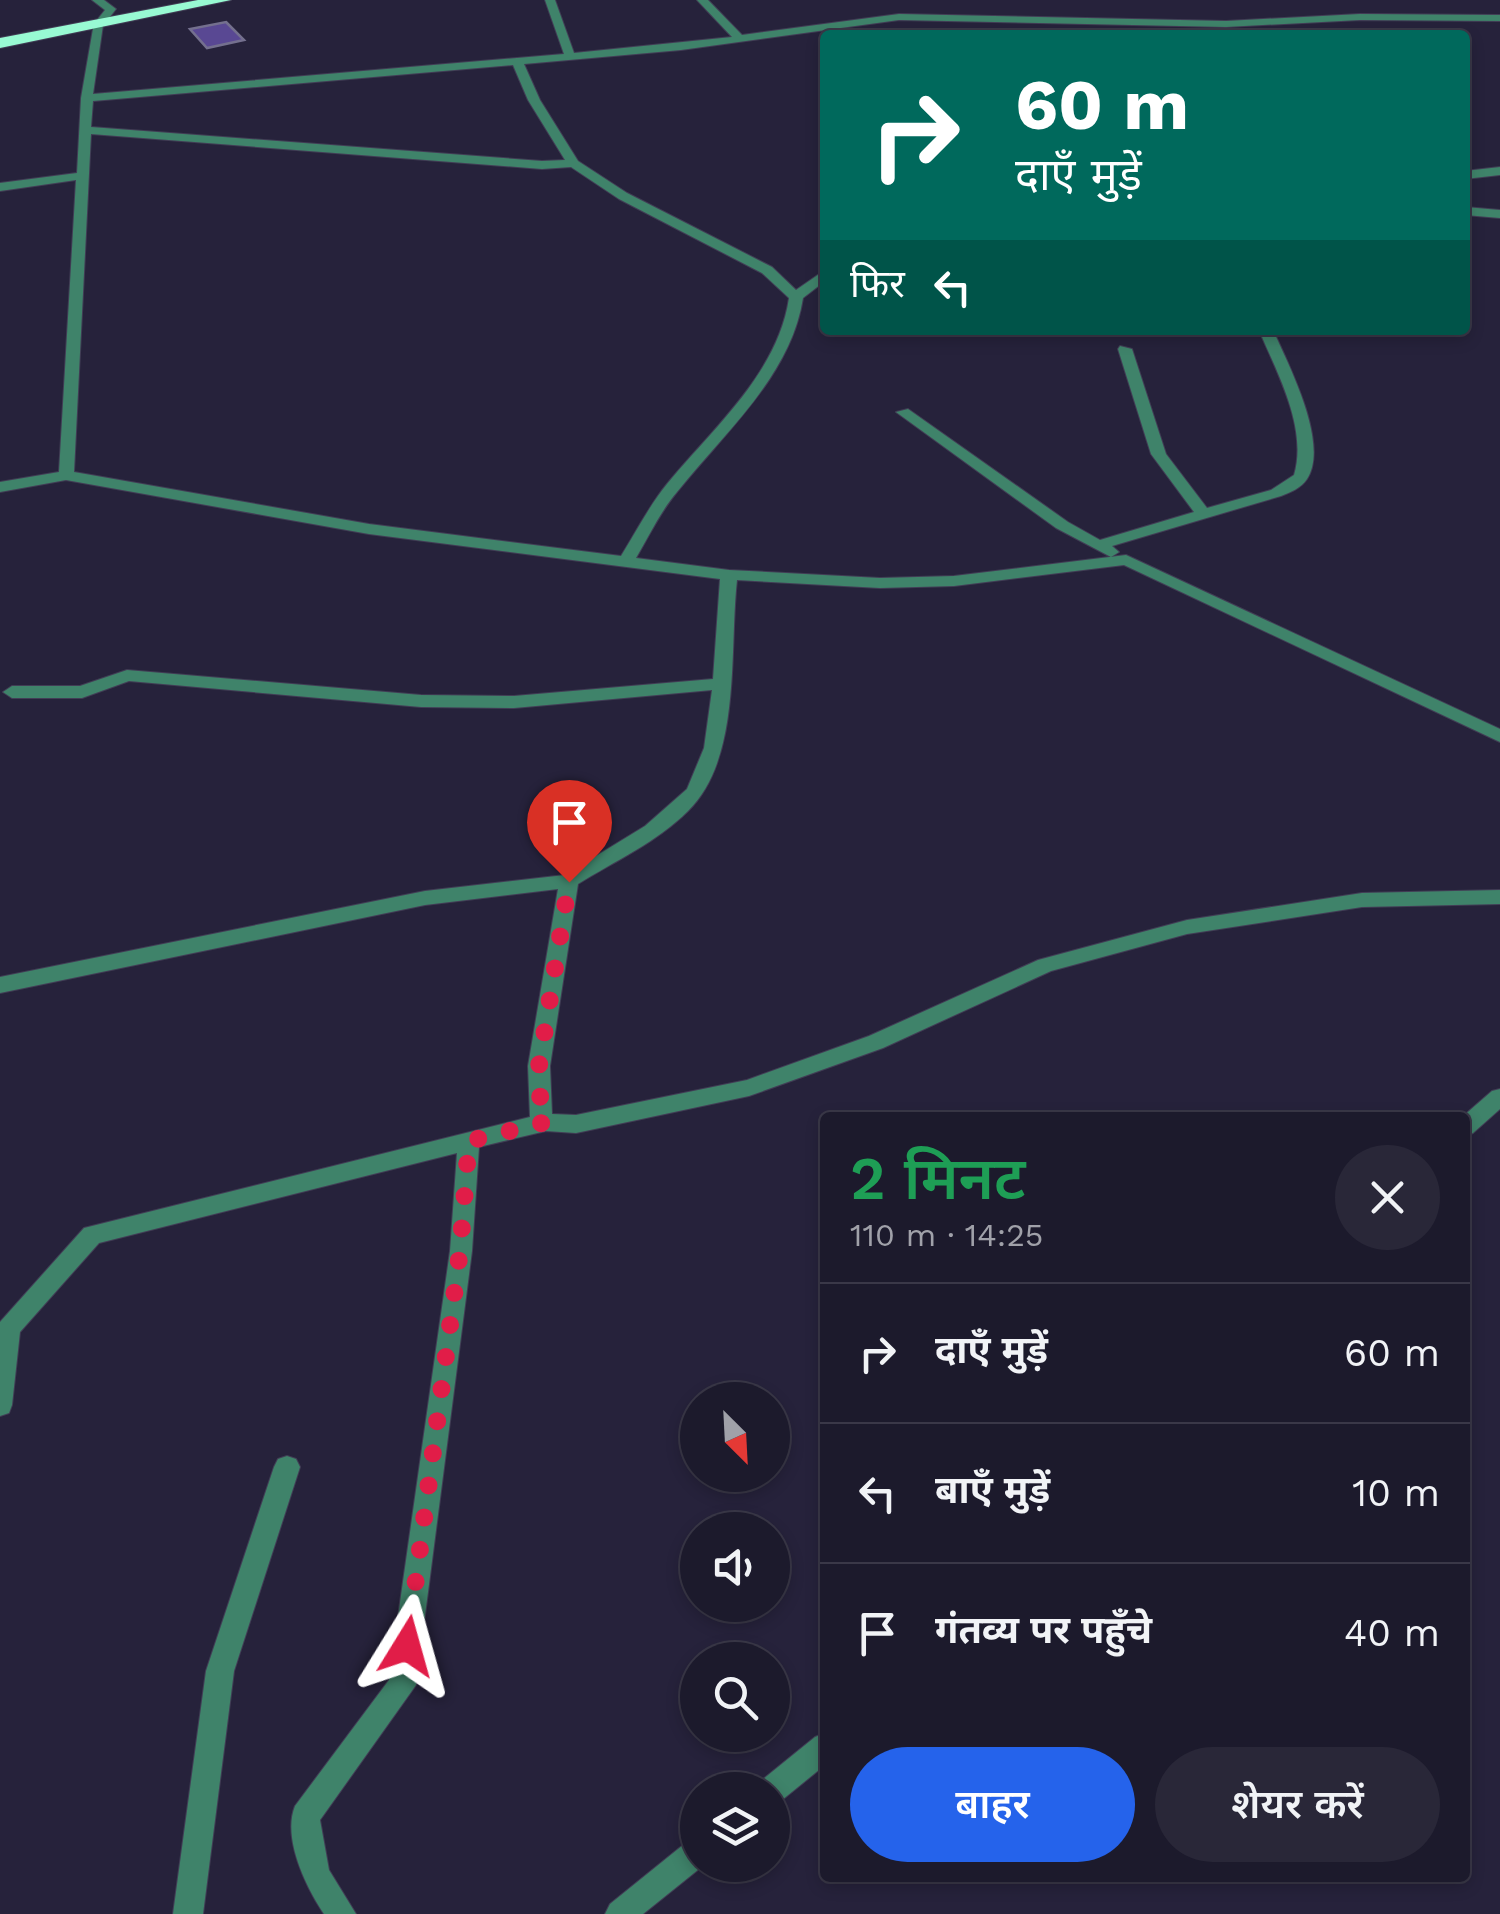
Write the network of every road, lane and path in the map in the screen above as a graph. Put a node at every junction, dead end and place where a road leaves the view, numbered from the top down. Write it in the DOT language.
graph roads {
  1 [pos="161,0"];
  2 [pos="223,0"];
  3 [pos="550,0"];
  4 [pos="702,0"];
  5 [pos="910,0"];
  6 [pos="104,4"];
  7 [pos="899,17"];
  8 [pos="1500,18"];
  9 [pos="98,24"];
  10 [pos="0,28"];
  11 [pos="1120,29"];
  12 [pos="740,40"];
  13 [pos="0,43"];
  14 [pos="570,56"];
  15 [pos="517,60"];
  16 [pos="87,98"];
  17 [pos="86,130"];
  18 [pos="573,162"];
  19 [pos="1500,171"];
  20 [pos="1470,174"];
  21 [pos="82,176"];
  22 [pos="0,187"];
  23 [pos="1470,211"];
  24 [pos="1500,214"];
  25 [pos="820,278"];
  26 [pos="796,297"];
  27 [pos="1268,335"];
  28 [pos="1125,349"];
  29 [pos="904,412"];
  30 [pos="66,474"];
  31 [pos="0,487"];
  32 [pos="1204,514"];
  33 [pos="1099,546"];
  34 [pos="1126,560"];
  35 [pos="626,561"];
  36 [pos="728,575"];
  37 [pos="721,684"];
  38 [pos="12,692"];
  39 [pos="1500,736"];
  40 [pos="569,882"];
  41 [pos="1500,897"];
  42 [pos="0,986"];
  43 [pos="1500,1097"];
  44 [pos="546,1122"];
  45 [pos="1470,1123"];
  46 [pos="469,1141"];
  47 [pos="0,1405"];
  48 [pos="287,1468"];
  49 [pos="820,1752"];
  50 [pos="790,1776"];
  51 [pos="680,1866"];
  52 [pos="188,1914"];
  53 [pos="342,1914"];
  54 [pos="620,1914"];
  1 -- 6 [label="highway"];
  2 -- 9 [label="highway"];
  3 -- 14 [label="street"];
  4 -- 12 [label="street"];
  5 -- 7 [label="street"];
  6 -- 9 [label="street"];
  6 -- 10 [label="highway"];
  7 -- 11 [label="street"];
  7 -- 12 [label="street"];
  8 -- 11 [label="street"];
  9 -- 13 [label="highway"];
  9 -- 16 [label="street"];
  12 -- 14 [label="street"];
  14 -- 15 [label="street"];
  15 -- 16 [label="street"];
  15 -- 18 [label="street"];
  16 -- 17 [label="street"];
  17 -- 18 [label="street"];
  17 -- 21 [label="street"];
  18 -- 26 [label="street"];
  19 -- 20 [label="street"];
  21 -- 22 [label="street"];
  21 -- 30 [label="street"];
  23 -- 24 [label="street"];
  25 -- 26 [label="street"];
  26 -- 35 [label="street"];
  27 -- 32 [label="street"];
  28 -- 32 [label="street"];
  29 -- 33 [label="street"];
  30 -- 31 [label="street"];
  30 -- 35 [label="street"];
  32 -- 33 [label="street"];
  33 -- 34 [label="street"];
  34 -- 36 [label="street"];
  34 -- 39 [label="street"];
  35 -- 36 [label="street"];
  36 -- 37 [label="street"];
  37 -- 38 [label="street"];
  37 -- 40 [label="street"];
  40 -- 42 [label="street"];
  40 -- 44 [label="street"];
  41 -- 44 [label="street"];
  43 -- 45 [label="street"];
  44 -- 46 [label="street"];
  46 -- 47 [label="street"];
  46 -- 53 [label="street"];
  48 -- 52 [label="street"];
  49 -- 50 [label="street"];
  51 -- 54 [label="street"];
}
